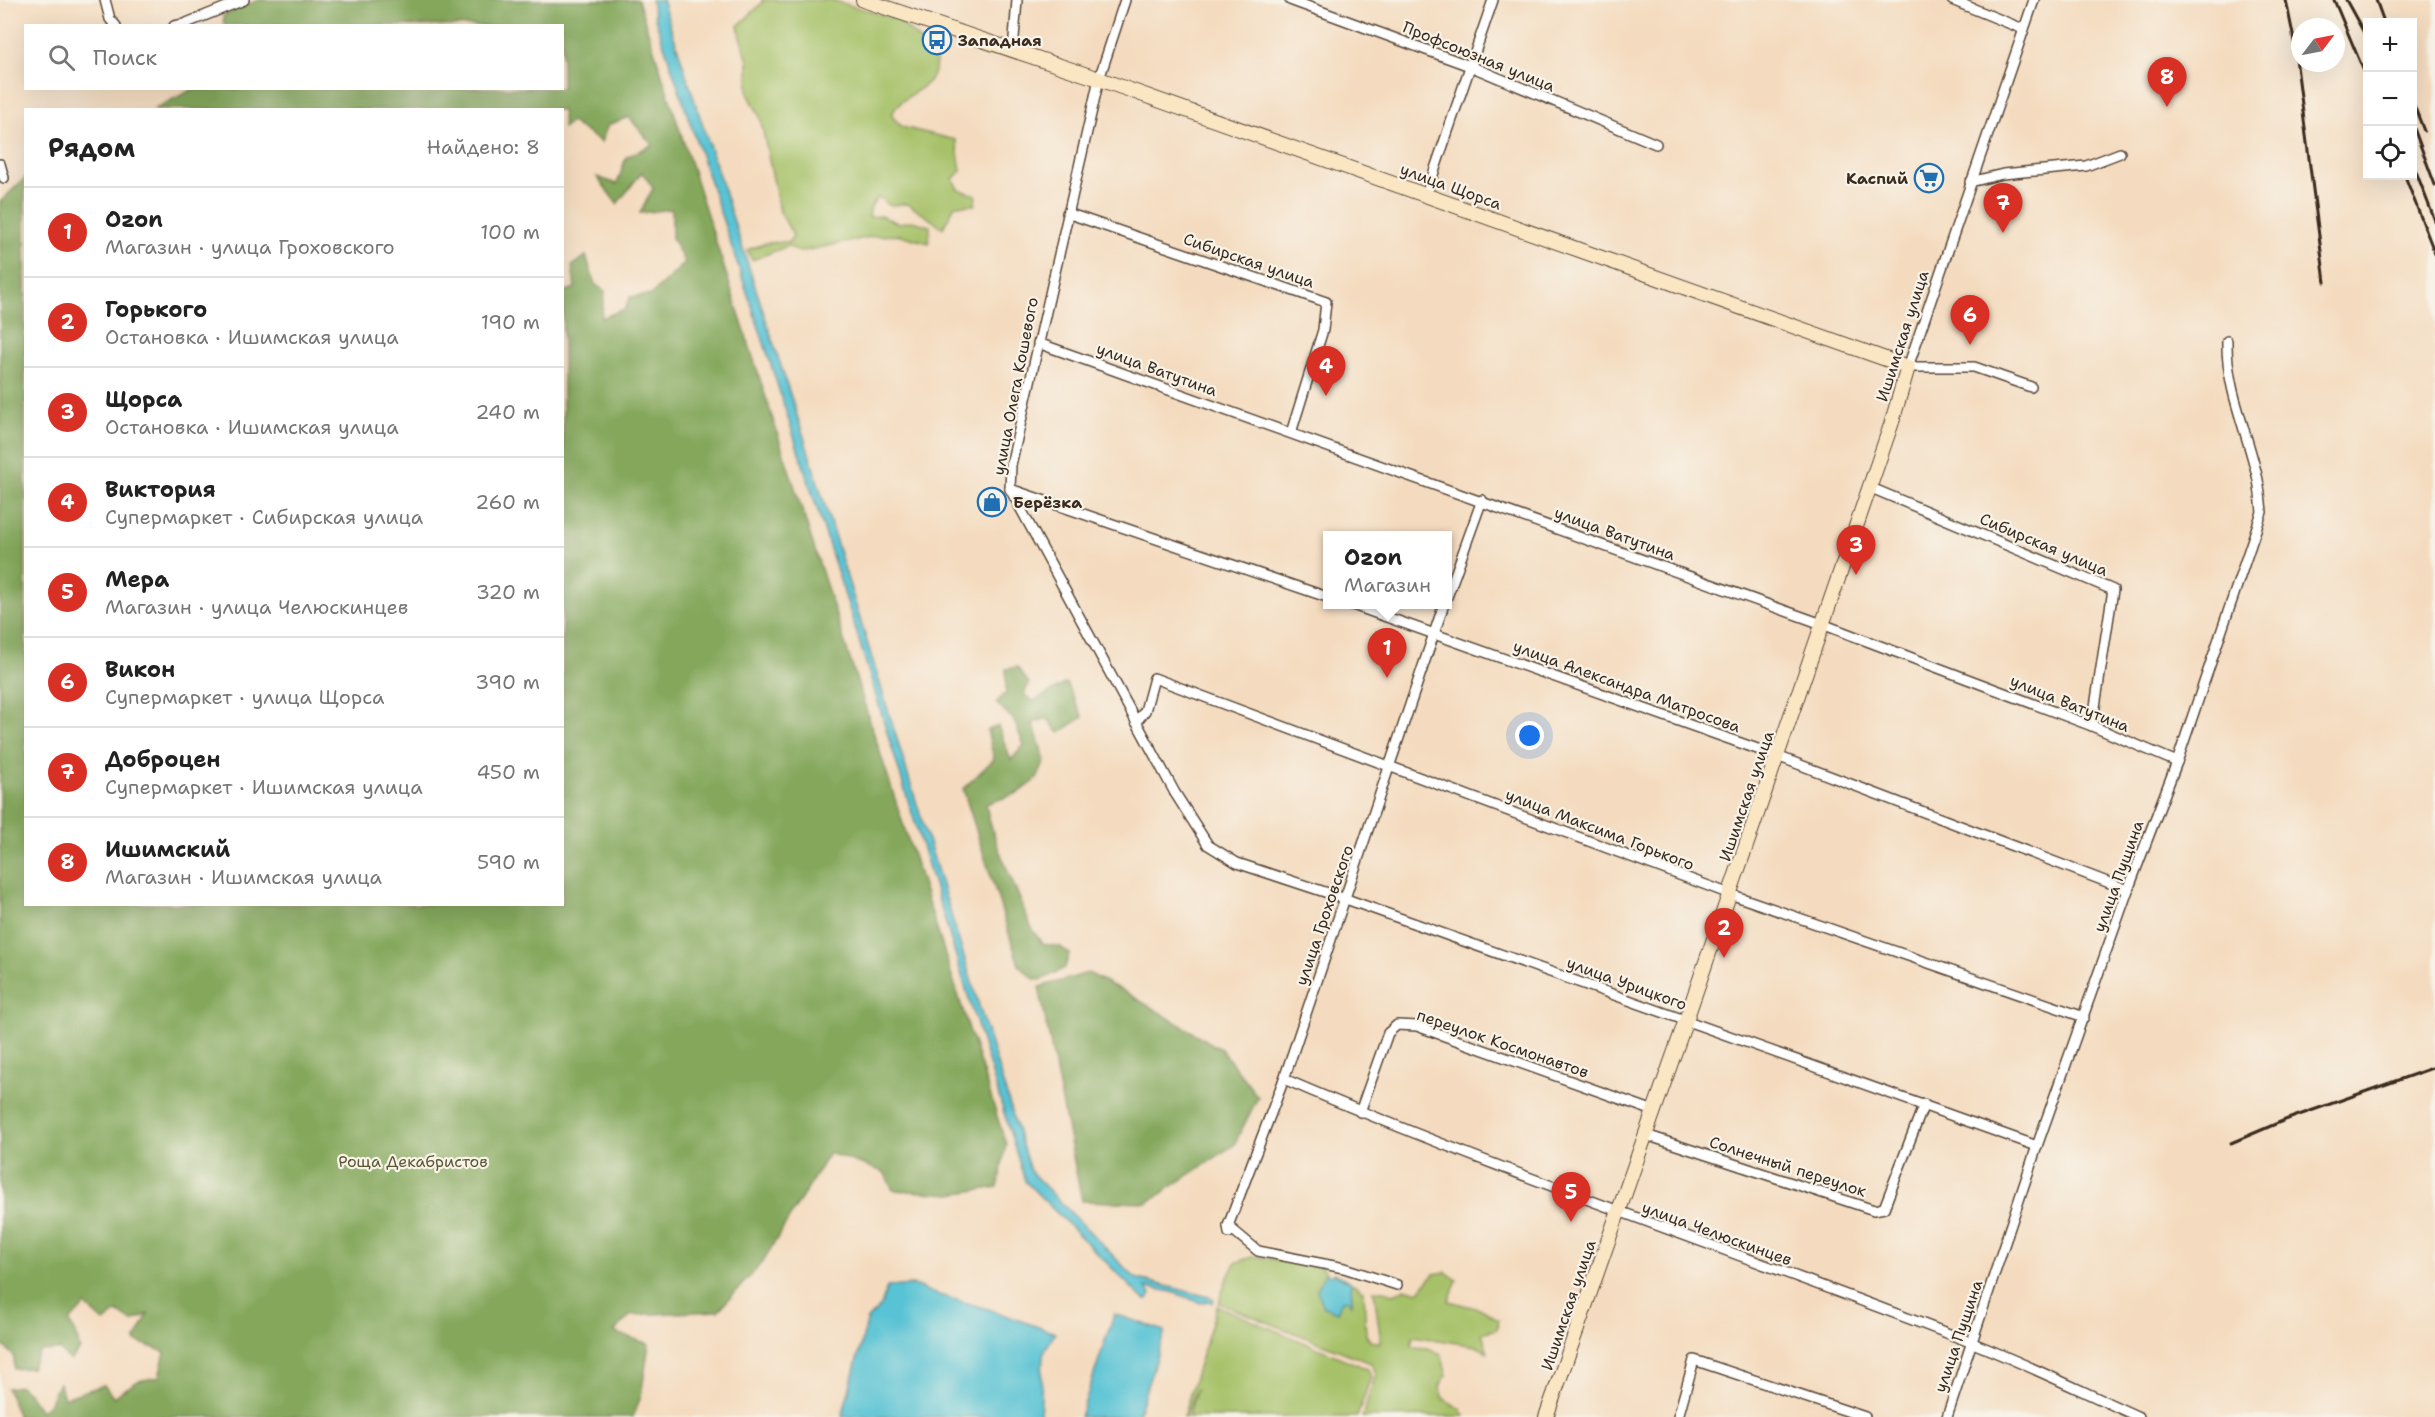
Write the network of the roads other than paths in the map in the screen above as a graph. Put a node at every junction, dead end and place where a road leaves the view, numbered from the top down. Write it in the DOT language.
graph roads {
  1 [pos="105,0"];
  2 [pos="244,0"];
  3 [pos="862,0"];
  4 [pos="1017,0"];
  5 [pos="1125,0"];
  6 [pos="1290,0"];
  7 [pos="1493,0"];
  8 [pos="1952,0"];
  9 [pos="2034,0"];
  10 [pos="114,24"];
  11 [pos="184,24"];
  12 [pos="2023,29"];
  13 [pos="1013,51"];
  14 [pos="1470,66"];
  15 [pos="1099,79"];
  16 [pos="1656,144"];
  17 [pos="2120,153"];
  18 [pos="0,164"];
  19 [pos="4,178"];
  20 [pos="1970,182"];
  21 [pos="1426,195"];
  22 [pos="1067,213"];
  23 [pos="2227,341"];
  24 [pos="1038,343"];
  25 [pos="1908,367"];
  26 [pos="2031,387"];
  27 [pos="1291,433"];
  28 [pos="1869,487"];
  29 [pos="1010,489"];
  30 [pos="1482,501"];
  31 [pos="1452,583"];
  32 [pos="1323,596"];
  33 [pos="1364,609"];
  34 [pos="1442,609"];
  35 [pos="1822,624"];
  36 [pos="1434,633"];
  37 [pos="1136,722"];
  38 [pos="2092,726"];
  39 [pos="1777,756"];
  40 [pos="2177,762"];
  41 [pos="1389,766"];
  42 [pos="1208,845"];
  43 [pos="2128,890"];
  44 [pos="1730,894"];
  45 [pos="1346,899"];
  46 [pos="2084,1017"];
  47 [pos="1686,1020"];
  48 [pos="1284,1079"];
  49 [pos="1924,1104"];
  50 [pos="1654,1111"];
  51 [pos="1360,1112"];
  52 [pos="1646,1135"];
  53 [pos="2037,1146"];
  54 [pos="1618,1211"];
  55 [pos="1397,1285"];
  56 [pos="1972,1343"];
  57 [pos="1546,1417"];
  58 [pos="1678,1417"];
  59 [pos="1865,1417"];
  60 [pos="1947,1417"];
  61 [pos="2139,1417"];
  1 -- 10 [label="street"];
  2 -- 11 [label="street"];
  3 -- 13 [label="main road, улица Щорса"];
  4 -- 13 [label="street"];
  5 -- 15 [label="street, улица Олега Кошевого"];
  6 -- 14 [label="street, Профсоюзная улица"];
  7 -- 14 [label="street"];
  8 -- 12 [label="street"];
  9 -- 12 [label="street, Ишимская улица"];
  12 -- 20 [label="street, Ишимская улица"];
  13 -- 15 [label="main road, улица Щорса"];
  14 -- 16 [label="street, Профсоюзная улица"];
  14 -- 21 [label="street"];
  15 -- 21 [label="main road, улица Щорса"];
  15 -- 22 [label="street, улица Олега Кошевого"];
  17 -- 20 [label="street"];
  18 -- 19 [label="street"];
  20 -- 25 [label="street, Ишимская улица"];
  21 -- 25 [label="main road, улица Щорса"];
  22 -- 24 [label="street, улица Олега Кошевого"];
  22 -- 27 [label="street, Сибирская улица"];
  23 -- 40 [label="street, улица Пущина"];
  24 -- 27 [label="street, улица Ватутина"];
  24 -- 29 [label="street, улица Олега Кошевого"];
  25 -- 26 [label="street, улица Щорса"];
  25 -- 28 [label="main road, Ишимская улица"];
  27 -- 30 [label="street, улица Ватутина"];
  28 -- 35 [label="main road, Ишимская улица"];
  28 -- 38 [label="street, Сибирская улица"];
  29 -- 32 [label="street"];
  29 -- 37 [label="street, улица Олега Кошевого"];
  30 -- 31 [label="street"];
  30 -- 35 [label="street, улица Ватутина"];
  33 -- 36 [label="street, улица Александра Матросова"];
  34 -- 36 [label="street, улица Гроховского"];
  35 -- 38 [label="street, улица Ватутина"];
  35 -- 39 [label="main road, Ишимская улица"];
  36 -- 39 [label="street, улица Александра Матросова"];
  36 -- 41 [label="street, улица Гроховского"];
  37 -- 41 [label="street, улица Максима Горького"];
  37 -- 42 [label="street, улица Олега Кошевого"];
  38 -- 40 [label="street, улица Ватутина"];
  39 -- 43 [label="street, улица Александра Матросова"];
  39 -- 44 [label="main road, Ишимская улица"];
  40 -- 43 [label="street, улица Пущина"];
  41 -- 44 [label="street, улица Максима Горького"];
  41 -- 45 [label="street, улица Гроховского"];
  42 -- 45 [label="street, улица Урицкого"];
  43 -- 46 [label="street, улица Пущина"];
  44 -- 46 [label="street, улица Максима Горького"];
  44 -- 47 [label="main road, Ишимская улица"];
  45 -- 47 [label="street, улица Урицкого"];
  45 -- 48 [label="street, улица Гроховского"];
  46 -- 53 [label="street, улица Пущина"];
  47 -- 49 [label="street, улица Урицкого"];
  47 -- 50 [label="main road, Ишимская улица"];
  48 -- 51 [label="street, улица Челюскинцев"];
  48 -- 55 [label="street, улица Гроховского"];
  49 -- 52 [label="street, Солнечный переулок"];
  49 -- 53 [label="street, улица Урицкого"];
  50 -- 51 [label="street, переулок Космонавтов"];
  50 -- 52 [label="main road, Ишимская улица"];
  51 -- 54 [label="street, улица Челюскинцев"];
  52 -- 54 [label="main road, Ишимская улица"];
  53 -- 56 [label="street, улица Пущина"];
  54 -- 56 [label="street, улица Челюскинцев"];
  54 -- 57 [label="main road, Ишимская улица"];
  56 -- 60 [label="street, улица Пущина"];
  56 -- 61 [label="street, улица Челюскинцев"];
  58 -- 59 [label="street"];
}
